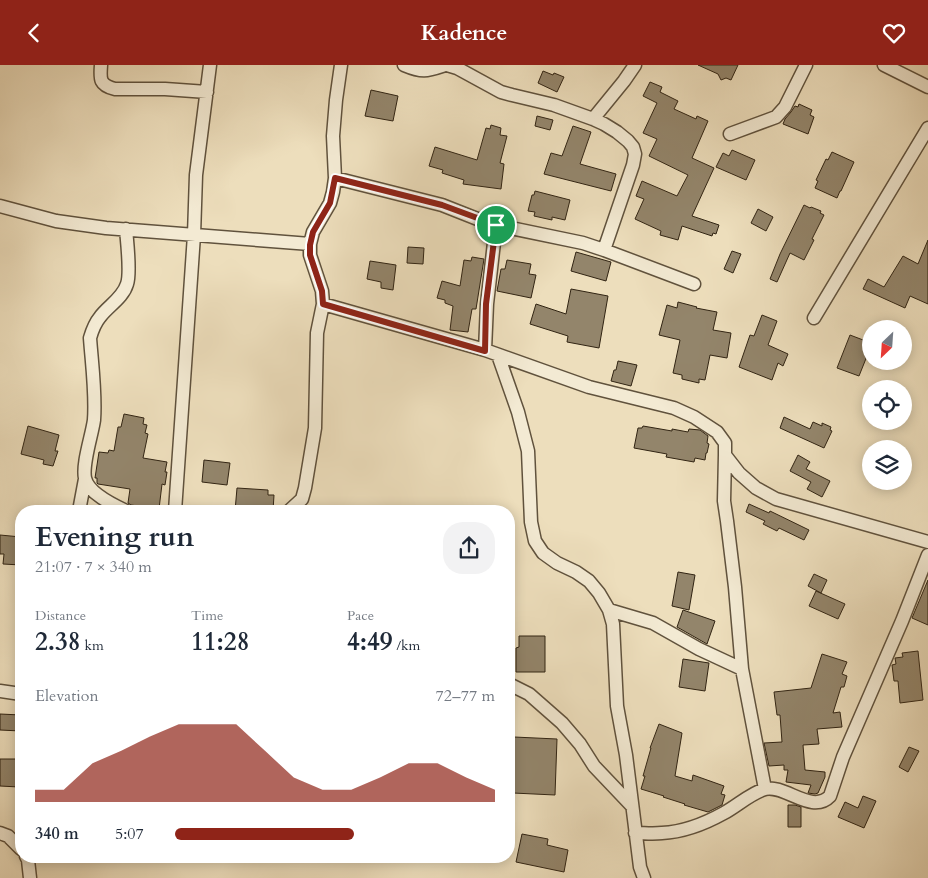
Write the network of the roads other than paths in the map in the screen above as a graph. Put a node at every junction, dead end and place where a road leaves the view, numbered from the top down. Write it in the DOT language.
graph roads {
  1 [pos="101,65"];
  2 [pos="210,65"];
  3 [pos="341,65"];
  4 [pos="404,65"];
  5 [pos="446,65"];
  6 [pos="635,65"];
  7 [pos="806,65"];
  8 [pos="884,65"];
  9 [pos="928,87"];
  10 [pos="207,92"];
  11 [pos="593,119"];
  12 [pos="928,127"];
  13 [pos="730,134"];
  14 [pos="335,178"];
  15 [pos="0,206"];
  16 [pos="496,225"];
  17 [pos="126,229"];
  18 [pos="194,235"];
  19 [pos="310,245"];
  20 [pos="604,250"];
  21 [pos="694,284"];
  22 [pos="323,304"];
  23 [pos="814,318"];
  24 [pos="485,351"];
  25 [pos="498,355"];
  26 [pos="725,455"];
  27 [pos="85,479"];
  28 [pos="81,505"];
  29 [pos="114,505"];
  30 [pos="175,505"];
  31 [pos="296,505"];
  32 [pos="928,542"];
  33 [pos="928,555"];
  34 [pos="609,610"];
  35 [pos="742,669"];
  36 [pos="515,687"];
  37 [pos="0,691"];
  38 [pos="15,693"];
  39 [pos="765,789"];
  40 [pos="632,806"];
  41 [pos="0,833"];
  42 [pos="635,833"];
  43 [pos="15,843"];
  44 [pos="28,863"];
  45 [pos="30,878"];
  46 [pos="644,878"];
  1 -- 10 [label="street"];
  2 -- 10 [label="street"];
  3 -- 14 [label="street"];
  4 -- 5 [label="street"];
  5 -- 11 [label="street"];
  6 -- 11 [label="street"];
  7 -- 13 [label="street"];
  8 -- 9 [label="street"];
  10 -- 18 [label="street"];
  11 -- 20 [label="street"];
  12 -- 23 [label="street"];
  14 -- 16 [label="street"];
  14 -- 19 [label="street"];
  15 -- 17 [label="street"];
  16 -- 20 [label="street"];
  16 -- 24 [label="street"];
  17 -- 18 [label="street"];
  17 -- 27 [label="street"];
  18 -- 19 [label="street"];
  18 -- 30 [label="street"];
  19 -- 22 [label="street"];
  20 -- 21 [label="street"];
  22 -- 24 [label="street"];
  22 -- 31 [label="street"];
  24 -- 25 [label="street"];
  25 -- 26 [label="street"];
  25 -- 34 [label="street"];
  26 -- 32 [label="street"];
  26 -- 35 [label="street"];
  27 -- 28 [label="street"];
  27 -- 29 [label="street"];
  33 -- 39 [label="street"];
  34 -- 35 [label="street"];
  34 -- 40 [label="street"];
  35 -- 39 [label="street"];
  36 -- 40 [label="street"];
  37 -- 38 [label="street"];
  39 -- 42 [label="street"];
  40 -- 42 [label="street"];
  41 -- 43 [label="street"];
  42 -- 46 [label="street"];
  44 -- 45 [label="street"];
}
